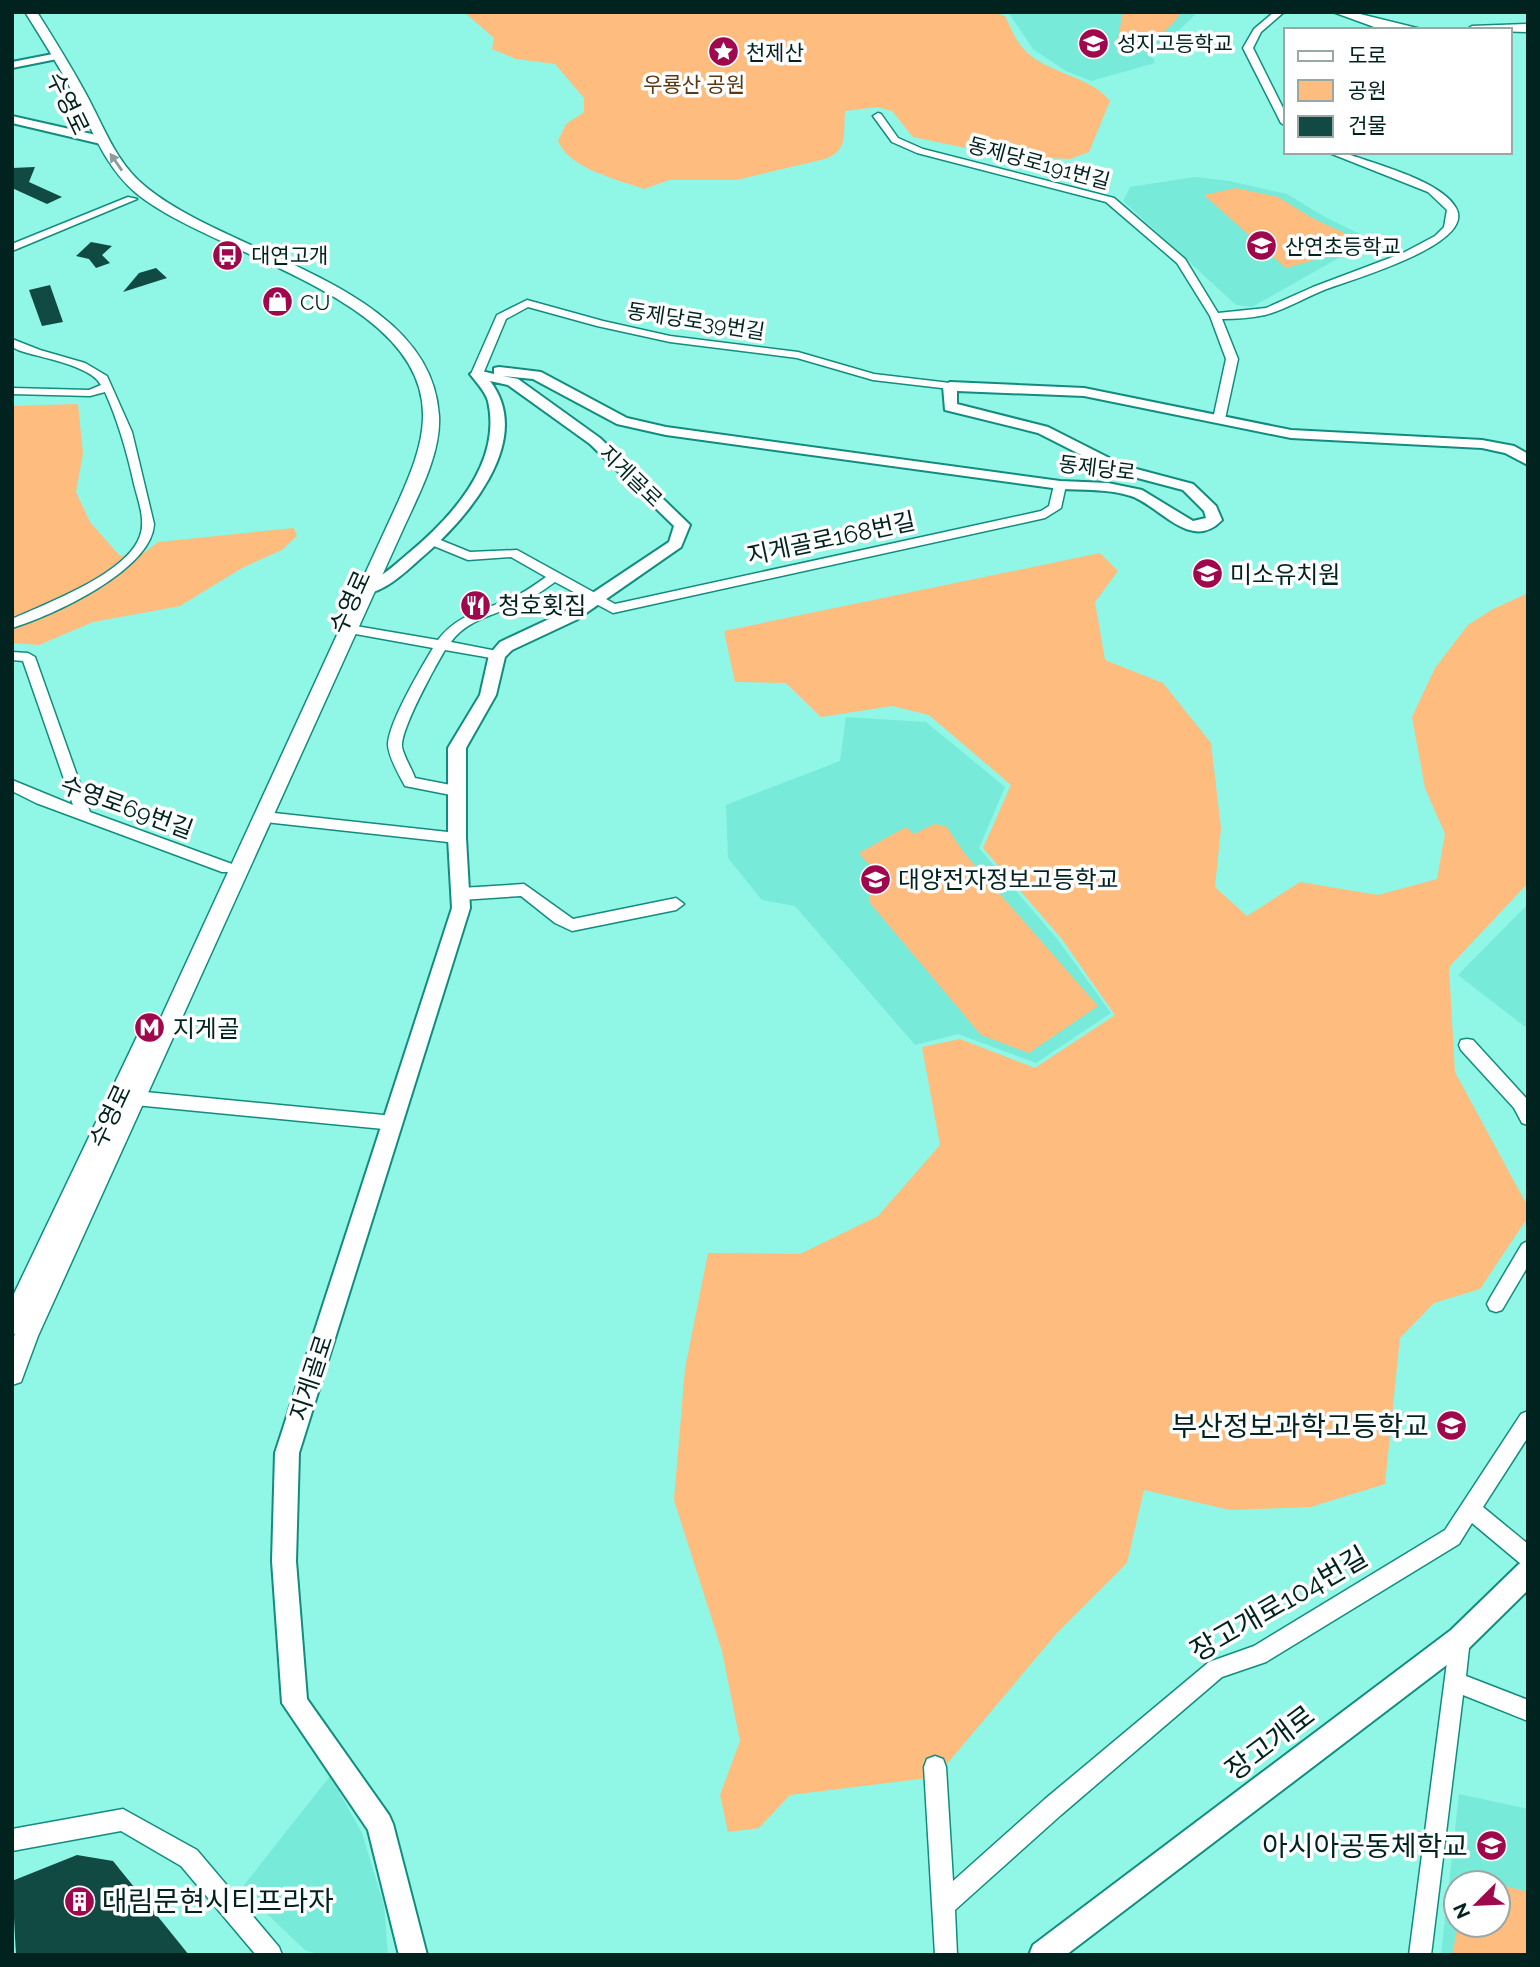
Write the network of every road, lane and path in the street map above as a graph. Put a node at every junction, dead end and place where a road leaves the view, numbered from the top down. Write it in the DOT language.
graph roads {
  1 [pos="20,12"];
  2 [pos="31,12"];
  3 [pos="1280,12"];
  4 [pos="1339,12"];
  5 [pos="1405,28"];
  6 [pos="52,57"];
  7 [pos="12,65"];
  8 [pos="878,116"];
  9 [pos="12,119"];
  10 [pos="1284,119"];
  11 [pos="85,134"];
  12 [pos="101,140"];
  13 [pos="1337,154"];
  14 [pos="132,199"];
  15 [pos="12,248"];
  16 [pos="1215,316"];
  17 [pos="12,342"];
  18 [pos="477,374"];
  19 [pos="950,386"];
  20 [pos="108,387"];
  21 [pos="12,391"];
  22 [pos="1219,419"];
  23 [pos="1528,461"];
  24 [pos="1060,485"];
  25 [pos="433,541"];
  26 [pos="554,577"];
  27 [pos="362,589"];
  28 [pos="595,599"];
  29 [pos="12,624"];
  30 [pos="350,629"];
  31 [pos="442,645"];
  32 [pos="496,654"];
  33 [pos="12,656"];
  34 [pos="12,785"];
  35 [pos="456,791"];
  36 [pos="85,815"];
  37 [pos="265,817"];
  38 [pos="457,838"];
  39 [pos="227,868"];
  40 [pos="461,894"];
  41 [pos="676,904"];
  42 [pos="1467,1045"];
  43 [pos="135,1098"];
  44 [pos="1528,1118"];
  45 [pos="394,1123"];
  46 [pos="1528,1249"];
  47 [pos="21,1287"];
  48 [pos="1496,1304"];
  49 [pos="12,1324"];
  50 [pos="12,1374"];
  51 [pos="1528,1420"];
  52 [pos="1470,1509"];
  53 [pos="1528,1557"];
  54 [pos="1528,1573"];
  55 [pos="1460,1639"];
  56 [pos="1456,1682"];
  57 [pos="1528,1711"];
  58 [pos="935,1767"];
  59 [pos="12,1840"];
  60 [pos="943,1905"];
  61 [pos="271,1955"];
  62 [pos="412,1955"];
  63 [pos="946,1955"];
  64 [pos="1043,1955"];
  65 [pos="1420,1955"];
  1 -- 6 [label="main road, 수영로"];
  2 -- 6 [label="main road, 수영로"];
  3 -- 10 [label="street"];
  4 -- 5 [label="main road"];
  6 -- 7 [label="street"];
  6 -- 11 [label="main road, 수영로"];
  6 -- 12 [label="main road, 수영로"];
  8 -- 16 [label="street, 동제당로191번길"];
  9 -- 11 [label="street"];
  11 -- 12 [label="street"];
  11 -- 14 [label="main road, 수영로"];
  27 -- 12 [label="main road, 수영로, one-way"];
  13 -- 16 [label="street"];
  14 -- 15 [label="street"];
  14 -- 27 [label="main road, 수영로"];
  16 -- 22 [label="street, 동제당로191번길"];
  17 -- 20 [label="street"];
  18 -- 19 [label="street, 동제당로39번길"];
  18 -- 24 [label="street, 동제당로"];
  18 -- 25 [label="street"];
  18 -- 28 [label="street, 지게골로"];
  19 -- 22 [label="street"];
  19 -- 24 [label="street, 동제당로"];
  20 -- 21 [label="street"];
  20 -- 29 [label="street"];
  22 -- 23 [label="street"];
  24 -- 28 [label="street, 지게골로168번길"];
  25 -- 26 [label="street"];
  25 -- 27 [label="street"];
  26 -- 28 [label="street"];
  26 -- 31 [label="street"];
  27 -- 30 [label="main road, 수영로"];
  27 -- 39 [label="main road, 수영로"];
  28 -- 32 [label="street, 지게골로"];
  30 -- 31 [label="street, 수영로"];
  30 -- 37 [label="main road, 수영로"];
  31 -- 32 [label="street"];
  31 -- 35 [label="street"];
  32 -- 35 [label="street, 지게골로"];
  33 -- 36 [label="street"];
  34 -- 36 [label="street, 수영로69번길"];
  35 -- 38 [label="street, 지게골로"];
  36 -- 39 [label="street, 수영로69번길"];
  37 -- 38 [label="street"];
  37 -- 43 [label="main road, 수영로"];
  38 -- 40 [label="street, 지게골로"];
  39 -- 47 [label="main road, 수영로"];
  40 -- 41 [label="street"];
  40 -- 45 [label="street, 지게골로"];
  42 -- 44 [label="street"];
  43 -- 45 [label="street, 수영로"];
  43 -- 50 [label="main road, 수영로"];
  45 -- 62 [label="street, 지게골로"];
  46 -- 48 [label="street"];
  47 -- 49 [label="main road, 수영로"];
  51 -- 52 [label="street, 장고개로104번길"];
  52 -- 53 [label="street"];
  52 -- 60 [label="street, 장고개로104번길"];
  54 -- 55 [label="street, 장고개로"];
  55 -- 56 [label="street"];
  55 -- 64 [label="street, 장고개로"];
  56 -- 57 [label="street"];
  56 -- 65 [label="street"];
  58 -- 60 [label="street"];
  59 -- 61 [label="street"];
  60 -- 63 [label="street"];
}
